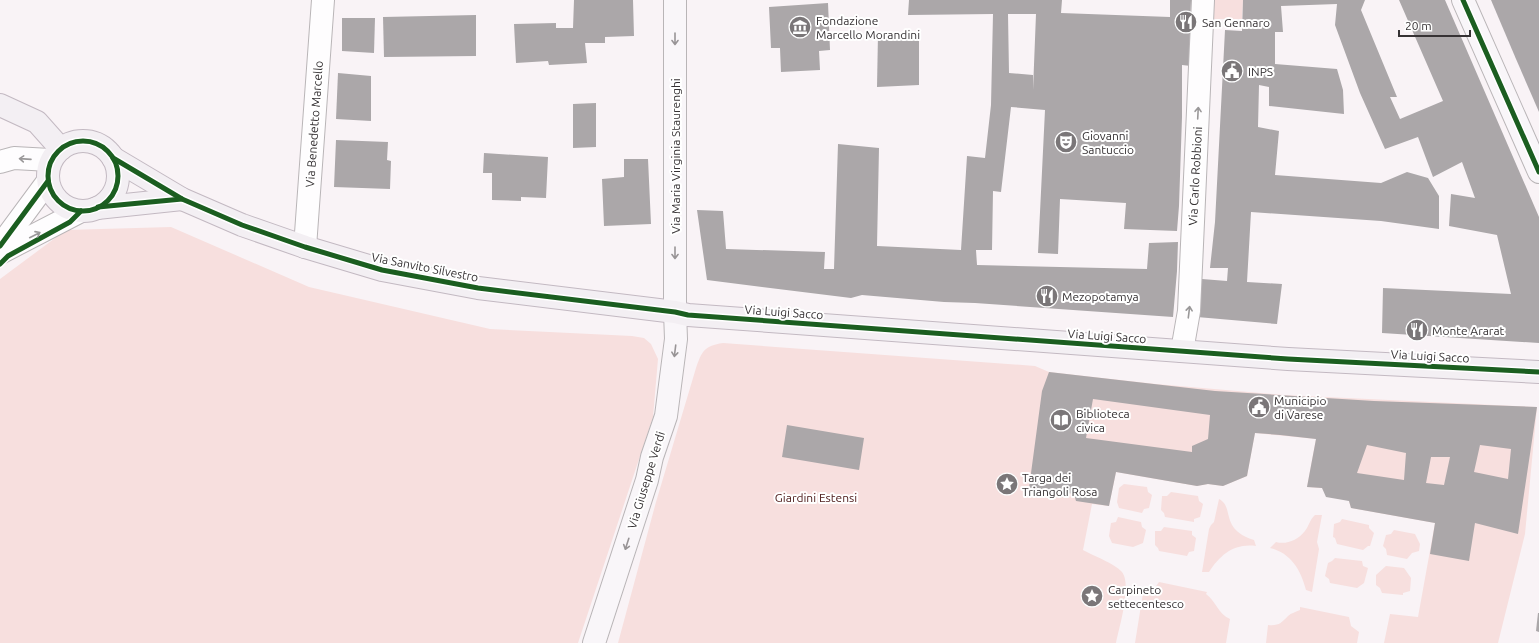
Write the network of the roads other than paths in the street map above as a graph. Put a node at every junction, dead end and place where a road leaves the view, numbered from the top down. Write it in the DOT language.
graph roads {
  1 [pos="323,0"];
  2 [pos="675,0"];
  3 [pos="1203,0"];
  4 [pos="1463,0"];
  5 [pos="0,105"];
  6 [pos="113,158"];
  7 [pos="0,162"];
  8 [pos="53,163"];
  9 [pos="1539,172"];
  10 [pos="182,199"];
  11 [pos="89,209"];
  12 [pos="0,246"];
  13 [pos="305,247"];
  14 [pos="0,253"];
  15 [pos="675,312"];
  16 [pos="1183,348"];
  17 [pos="1539,367"];
  18 [pos="1539,372"];
  19 [pos="594,643"];
  1 -- 13 [label="street, Via Benedetto Marcello"];
  2 -- 15 [label="main road, Via Maria Virginia Staurenghi, one-way"];
  16 -- 3 [label="street, Via Carlo Robbioni, one-way"];
  4 -- 9 [label="main road"];
  5 -- 8 [label="main road"];
  6 -- 8 [label="main road"];
  6 -- 10 [label="main road, Via Sanvito Silvestro"];
  6 -- 11 [label="main road"];
  8 -- 7 [label="street, one-way"];
  8 -- 11 [label="main road"];
  8 -- 12 [label="street"];
  10 -- 11 [label="main road, Via Sanvito Silvestro"];
  10 -- 13 [label="main road, Via Sanvito Silvestro"];
  14 -- 11 [label="street, one-way"];
  13 -- 15 [label="main road, Via Sanvito Silvestro"];
  15 -- 16 [label="main road, Via Luigi Sacco"];
  15 -- 19 [label="main road, Via Giuseppe Verdi, one-way"];
  16 -- 17 [label="main road, Via Luigi Sacco"];
  16 -- 18 [label="main road, Via Luigi Sacco"];
}
